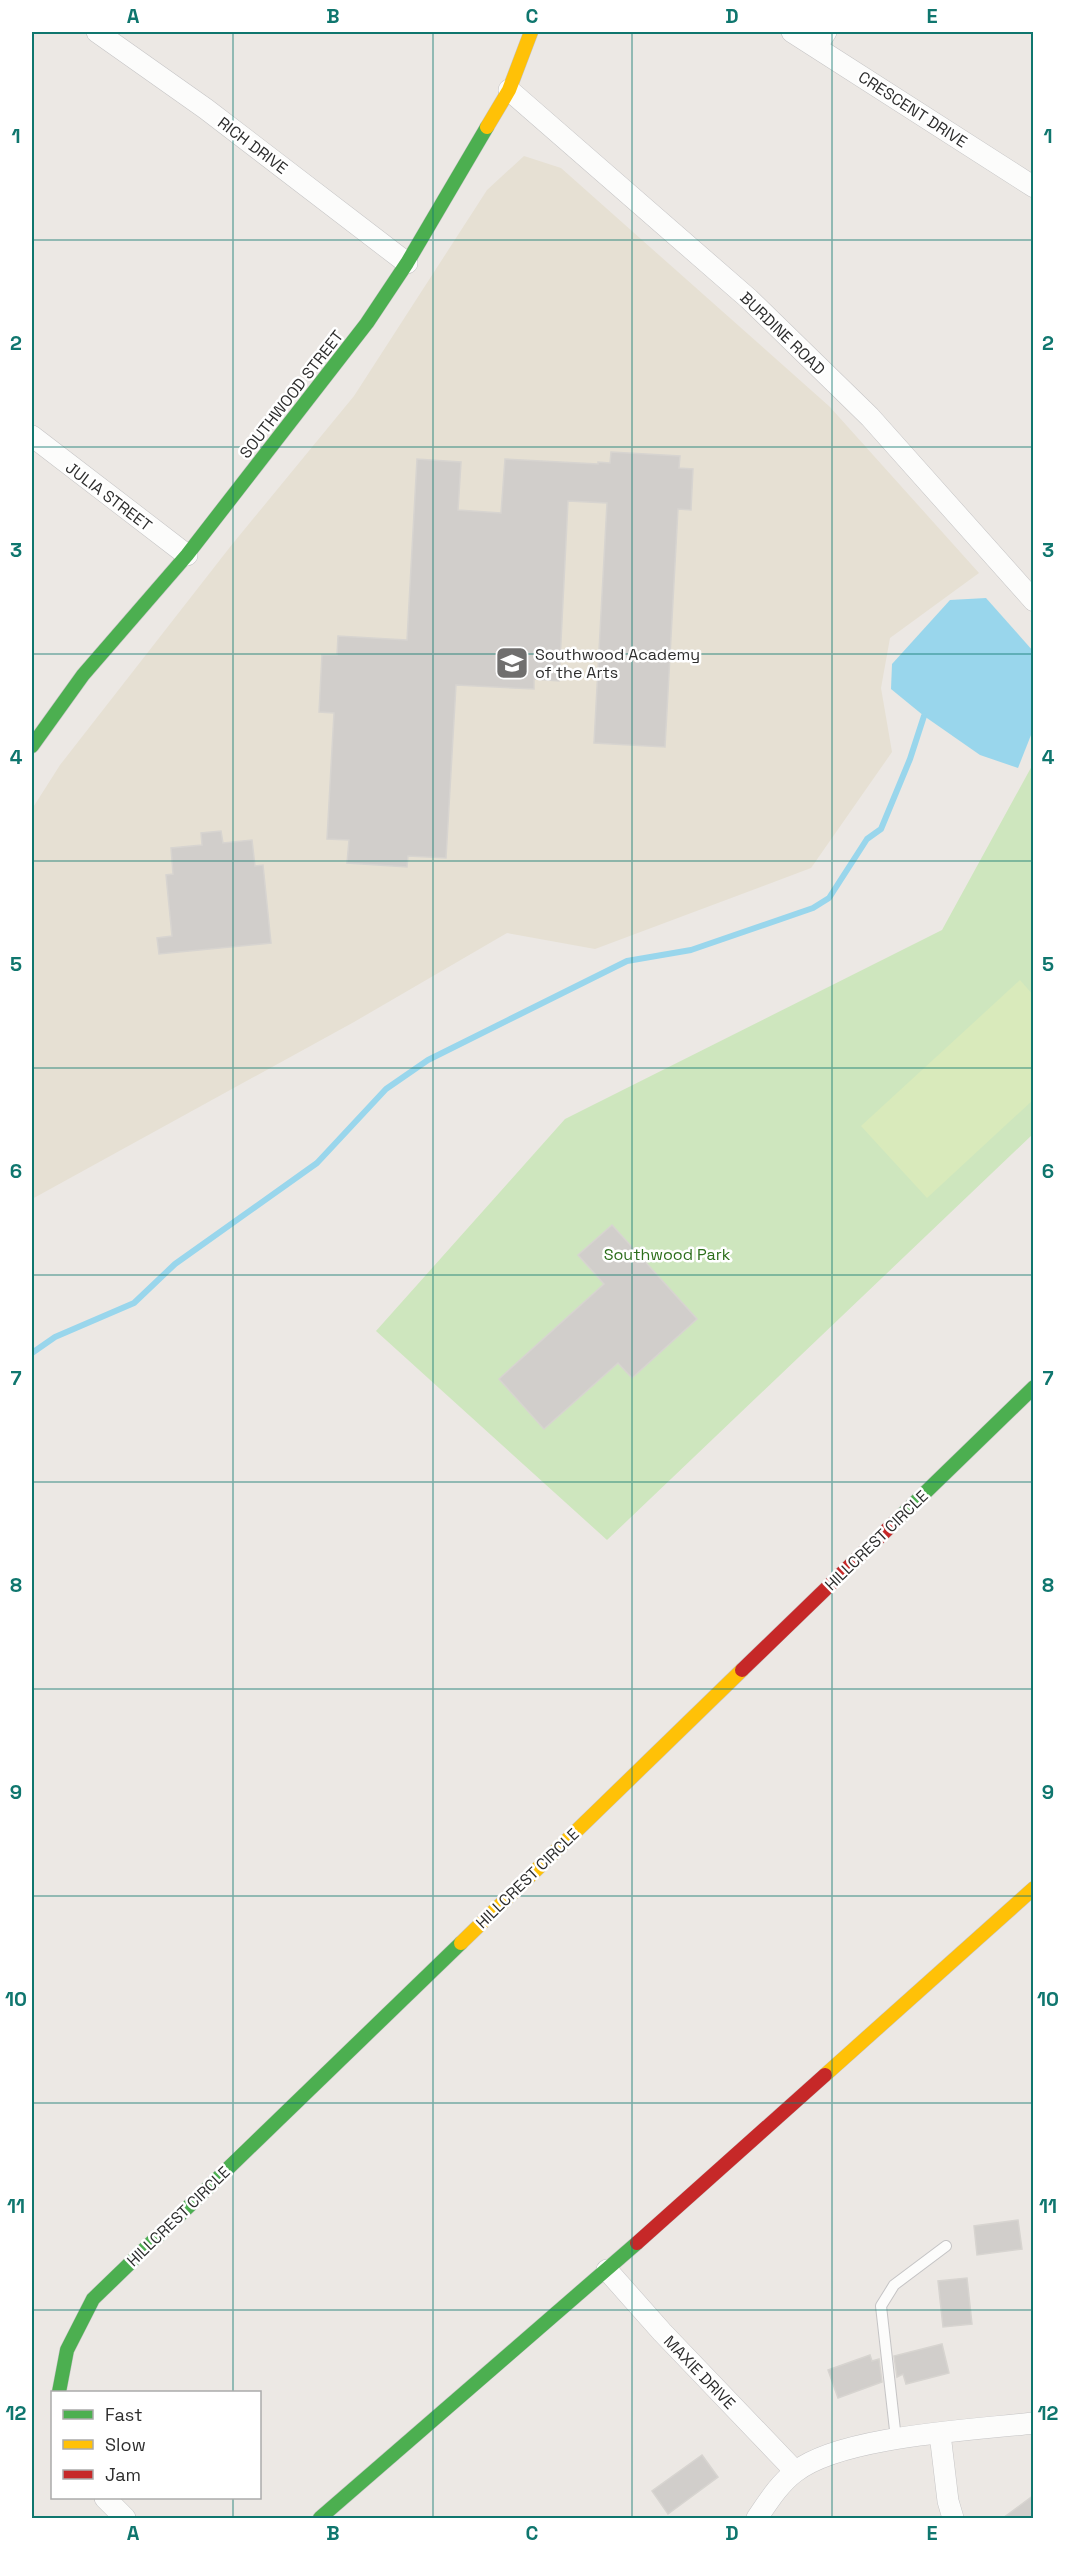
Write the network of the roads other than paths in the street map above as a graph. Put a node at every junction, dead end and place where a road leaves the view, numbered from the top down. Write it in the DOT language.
graph roads {
  1 [pos="97,32"];
  2 [pos="531,32"];
  3 [pos="792,32"];
  4 [pos="821,39"];
  5 [pos="509,90"];
  6 [pos="1034,187"];
  7 [pos="407,262"];
  8 [pos="32,436"];
  9 [pos="187,555"];
  10 [pos="1034,601"];
  11 [pos="32,746"];
  12 [pos="1034,1387"];
  13 [pos="1034,1888"];
  14 [pos="946,2246"];
  15 [pos="607,2270"];
  16 [pos="59,2391"];
  17 [pos="1034,2423"];
  18 [pos="940,2434"];
  19 [pos="896,2439"];
  20 [pos="795,2471"];
  21 [pos="106,2499"];
  22 [pos="125,2518"];
  23 [pos="320,2518"];
  24 [pos="757,2518"];
  25 [pos="953,2518"];
  1 -- 7 [label="street, RICH DRIVE"];
  2 -- 5 [label="street, SOUTHWOOD STREET"];
  3 -- 4 [label="street, CRESCENT DRIVE"];
  4 -- 6 [label="street, CRESCENT DRIVE"];
  5 -- 7 [label="street, SOUTHWOOD STREET"];
  5 -- 10 [label="street, BURDINE ROAD"];
  7 -- 9 [label="street, SOUTHWOOD STREET"];
  8 -- 9 [label="street, JULIA STREET"];
  9 -- 11 [label="street, SOUTHWOOD STREET"];
  12 -- 16 [label="street, HILLCREST CIRCLE"];
  13 -- 15 [label="street"];
  14 -- 19 [label="lane"];
  15 -- 20 [label="street, MAXIE DRIVE"];
  15 -- 23 [label="street"];
  17 -- 18 [label="street"];
  18 -- 19 [label="street"];
  18 -- 25 [label="street"];
  19 -- 20 [label="street"];
  20 -- 24 [label="street"];
  21 -- 22 [label="street"];
}
